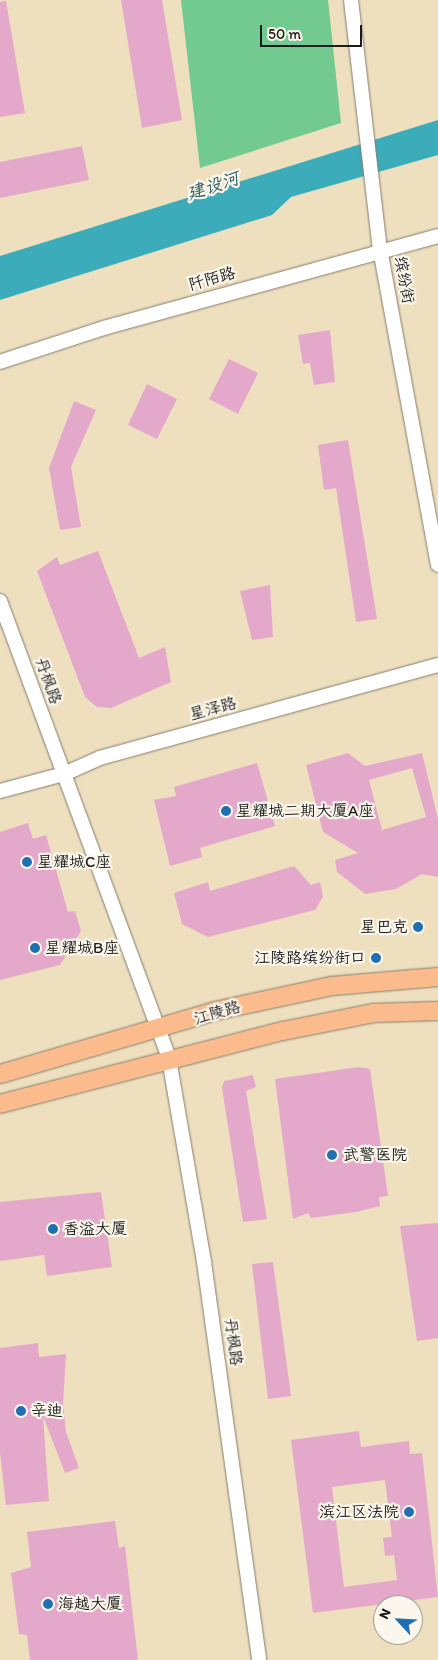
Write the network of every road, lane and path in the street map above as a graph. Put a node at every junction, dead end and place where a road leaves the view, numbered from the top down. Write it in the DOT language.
graph roads {
  1 [pos="352,0"];
  2 [pos="437,235"];
  3 [pos="380,249"];
  4 [pos="0,362"];
  5 [pos="438,565"];
  6 [pos="0,601"];
  7 [pos="438,665"];
  8 [pos="64,774"];
  9 [pos="0,791"];
  10 [pos="438,977"];
  11 [pos="438,1012"];
  12 [pos="160,1031"];
  13 [pos="169,1059"];
  14 [pos="0,1074"];
  15 [pos="0,1104"];
  16 [pos="260,1660"];
  1 -- 3 [label="street, 缤纷街"];
  2 -- 3 [label="street, 阡陌路"];
  3 -- 4 [label="street, 阡陌路"];
  3 -- 5 [label="street, 缤纷街"];
  6 -- 8 [label="street, 丹枫路"];
  7 -- 8 [label="street, 星泽路"];
  8 -- 9 [label="street, 星泽路"];
  8 -- 12 [label="street, 丹枫路"];
  10 -- 12 [label="main road, 江陵路"];
  11 -- 13 [label="main road, 江陵路"];
  12 -- 13 [label="street, 丹枫路"];
  12 -- 14 [label="main road, 江陵路"];
  13 -- 15 [label="main road, 江陵路"];
  13 -- 16 [label="street, 丹枫路"];
}
